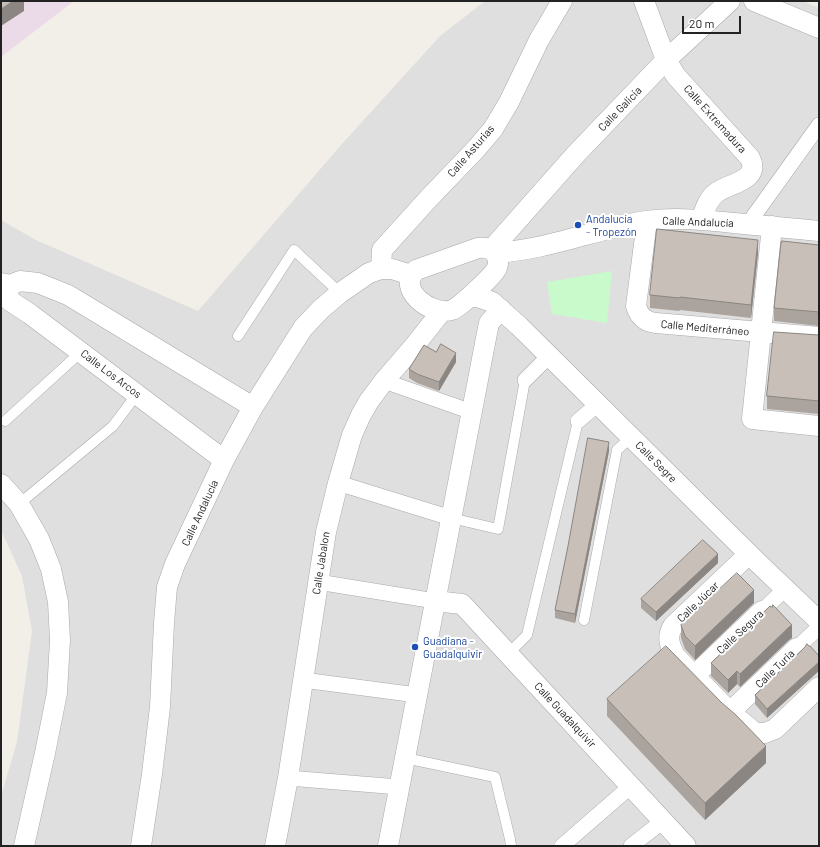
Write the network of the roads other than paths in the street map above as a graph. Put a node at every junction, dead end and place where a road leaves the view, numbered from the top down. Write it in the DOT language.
graph roads {
  1 [pos="562,1"];
  2 [pos="644,1"];
  3 [pos="730,1"];
  4 [pos="754,1"];
  5 [pos="819,28"];
  6 [pos="666,60"];
  7 [pos="819,125"];
  8 [pos="701,220"];
  9 [pos="647,221"];
  10 [pos="516,222"];
  11 [pos="748,224"];
  12 [pos="772,226"];
  13 [pos="819,231"];
  14 [pos="528,250"];
  15 [pos="492,263"];
  16 [pos="381,269"];
  17 [pos="411,275"];
  18 [pos="6,284"];
  19 [pos="340,293"];
  20 [pos="469,297"];
  21 [pos="496,306"];
  22 [pos="442,311"];
  23 [pos="761,332"];
  24 [pos="238,336"];
  25 [pos="819,338"];
  26 [pos="81,352"];
  27 [pos="550,356"];
  28 [pos="524,380"];
  29 [pos="384,381"];
  30 [pos="137,394"];
  31 [pos="598,404"];
  32 [pos="253,407"];
  33 [pos="472,412"];
  34 [pos="5,421"];
  35 [pos="578,421"];
  36 [pos="819,426"];
  37 [pos="631,437"];
  38 [pos="224,460"];
  39 [pos="338,483"];
  40 [pos="1,484"];
  41 [pos="19,504"];
  42 [pos="451,518"];
  43 [pos="748,554"];
  44 [pos="318,582"];
  45 [pos="785,589"];
  46 [pos="435,601"];
  47 [pos="762,611"];
  48 [pos="584,620"];
  49 [pos="819,621"];
  50 [pos="819,627"];
  51 [pos="797,648"];
  52 [pos="508,654"];
  53 [pos="695,675"];
  54 [pos="303,680"];
  55 [pos="819,687"];
  56 [pos="417,695"];
  57 [pos="730,712"];
  58 [pos="405,758"];
  59 [pos="288,778"];
  60 [pos="631,786"];
  61 [pos="399,787"];
  62 [pos="662,820"];
  63 [pos="24,846"];
  64 [pos="141,846"];
  65 [pos="275,846"];
  66 [pos="388,846"];
  67 [pos="511,846"];
  68 [pos="562,846"];
  69 [pos="631,846"];
  70 [pos="686,846"];
  1 -- 16 [label="street, Calle Asturias"];
  2 -- 6 [label="street, Calle Extremadura"];
  3 -- 6 [label="street, Calle Galicia"];
  4 -- 5 [label="street"];
  6 -- 8 [label="street, Calle Extremadura"];
  6 -- 10 [label="street, Calle Galicia"];
  7 -- 11 [label="street"];
  8 -- 9 [label="street, Calle Andalucía"];
  8 -- 11 [label="street, Calle Andalucía"];
  9 -- 14 [label="street, Calle Andalucía"];
  9 -- 23 [label="street, Calle Mediterráneo"];
  10 -- 14 [label="street"];
  10 -- 15 [label="street, Calle Galicia"];
  11 -- 12 [label="street, Calle Andalucía"];
  12 -- 13 [label="street, Calle Andalucía"];
  12 -- 23 [label="street"];
  14 -- 15 [label="street, Calle Andalucía"];
  15 -- 17 [label="street"];
  15 -- 20 [label="street"];
  15 -- 21 [label="street"];
  16 -- 17 [label="street"];
  16 -- 19 [label="street, Calle Andalucía"];
  17 -- 22 [label="street"];
  18 -- 26 [label="street, Calle Los Arcos"];
  18 -- 32 [label="street, Calle Los Arcos"];
  19 -- 24 [label="lane"];
  19 -- 32 [label="street, Calle Andalucía"];
  20 -- 21 [label="street, Calle Segre"];
  20 -- 22 [label="street"];
  21 -- 27 [label="street, Calle Segre"];
  21 -- 33 [label="street"];
  22 -- 29 [label="street, Calle Jabalon"];
  23 -- 25 [label="street, Calle Mediterráneo"];
  23 -- 36 [label="street"];
  26 -- 30 [label="street, Calle Los Arcos"];
  26 -- 34 [label="lane"];
  27 -- 28 [label="street"];
  27 -- 31 [label="street, Calle Segre"];
  28 -- 42 [label="lane"];
  29 -- 33 [label="street"];
  29 -- 39 [label="street, Calle Jabalon"];
  30 -- 38 [label="street, Calle Los Arcos"];
  30 -- 41 [label="lane"];
  31 -- 35 [label="street"];
  31 -- 37 [label="street, Calle Segre"];
  32 -- 38 [label="street, Calle Andalucía"];
  33 -- 42 [label="street"];
  35 -- 52 [label="lane"];
  37 -- 43 [label="street, Calle Segre"];
  37 -- 48 [label="lane"];
  38 -- 64 [label="street, Calle Andalucía"];
  39 -- 42 [label="street"];
  39 -- 44 [label="street, Calle Jabalon"];
  40 -- 41 [label="street"];
  41 -- 63 [label="street"];
  42 -- 46 [label="street"];
  43 -- 45 [label="street, Calle Segre"];
  43 -- 53 [label="street, Calle Júcar"];
  44 -- 46 [label="street"];
  44 -- 54 [label="street, Calle Jabalon"];
  45 -- 47 [label="street, Calle Segura"];
  45 -- 49 [label="street, Calle Segre"];
  46 -- 52 [label="street, Calle Guadalquivir"];
  46 -- 56 [label="street"];
  47 -- 53 [label="street, Calle Segura"];
  50 -- 51 [label="street, Calle Turia"];
  51 -- 57 [label="street, Calle Turia"];
  52 -- 60 [label="street, Calle Guadalquivir"];
  53 -- 57 [label="street, Calle Júcar"];
  54 -- 56 [label="street"];
  54 -- 59 [label="street, Calle Jabalon"];
  55 -- 57 [label="street, Calle Júcar"];
  56 -- 58 [label="street"];
  58 -- 61 [label="street"];
  58 -- 67 [label="lane"];
  59 -- 61 [label="street"];
  59 -- 65 [label="street, Calle Jabalon"];
  60 -- 62 [label="street, Calle Guadalquivir"];
  60 -- 68 [label="street"];
  61 -- 66 [label="street"];
  62 -- 69 [label="street"];
  62 -- 70 [label="street, Calle Guadalquivir"];
}
